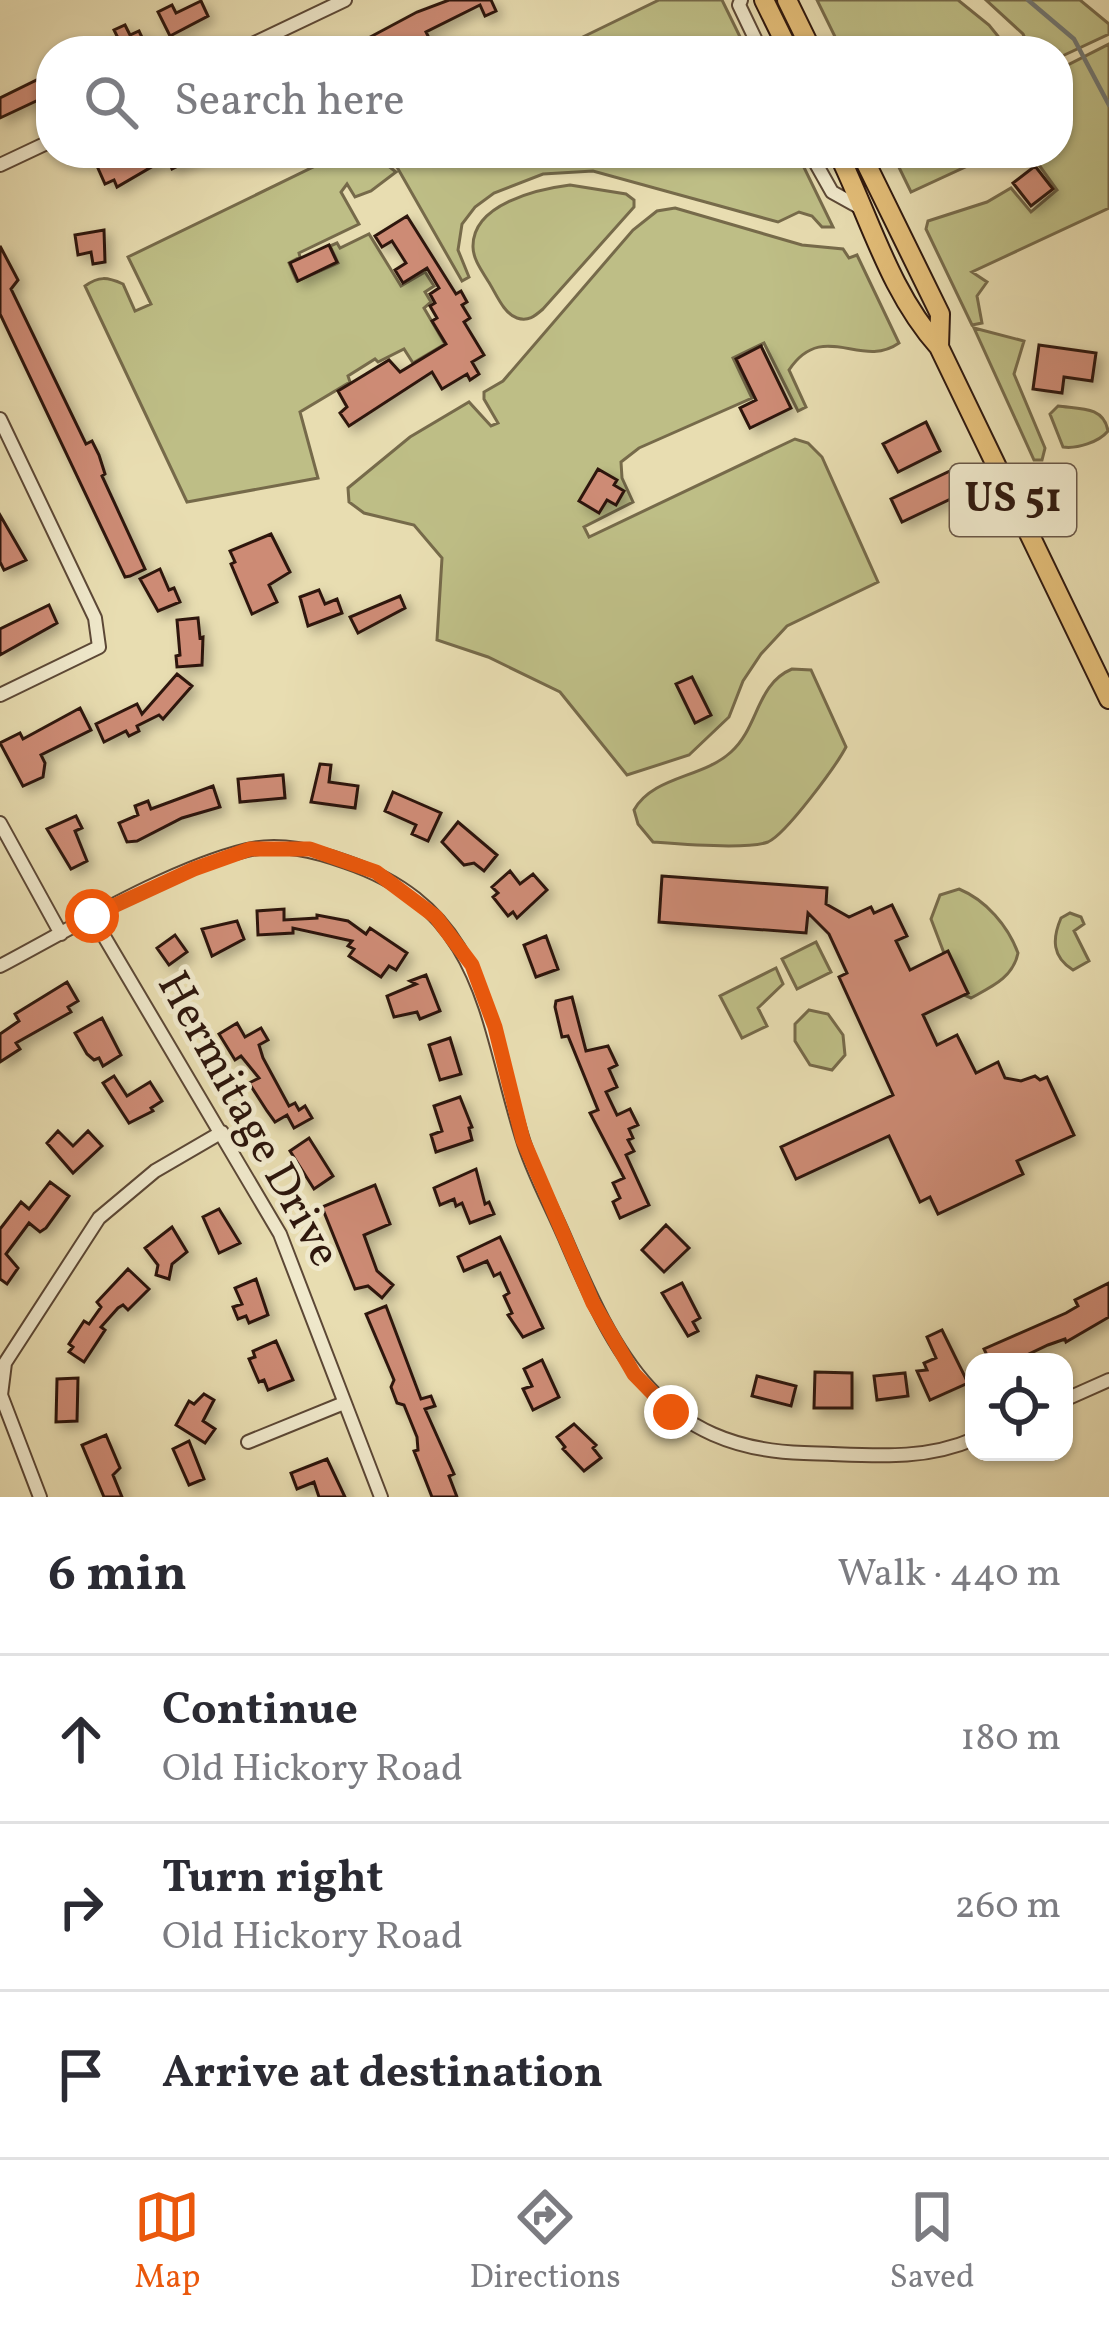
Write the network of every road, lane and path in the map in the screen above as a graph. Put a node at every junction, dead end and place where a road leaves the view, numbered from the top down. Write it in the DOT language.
graph roads {
  1 [pos="345,0"];
  2 [pos="741,0"];
  3 [pos="764,0"];
  4 [pos="787,0"];
  5 [pos="269,36"];
  6 [pos="754,36"];
  7 [pos="782,36"];
  8 [pos="805,36"];
  9 [pos="36,148"];
  10 [pos="0,165"];
  11 [pos="818,168"];
  12 [pos="845,168"];
  13 [pos="868,168"];
  14 [pos="859,207"];
  15 [pos="939,347"];
  16 [pos="0,419"];
  17 [pos="0,695"];
  18 [pos="1109,699"];
  19 [pos="0,824"];
  20 [pos="92,916"];
  21 [pos="61,934"];
  22 [pos="0,966"];
  23 [pos="222,1132"];
  24 [pos="1107,1386"];
  25 [pos="1073,1397"];
  26 [pos="344,1402"];
  27 [pos="248,1442"];
  28 [pos="965,1443"];
  29 [pos="40,1497"];
  30 [pos="381,1497"];
  1 -- 5 [label="street"];
  2 -- 6 [label="street"];
  3 -- 7 [label="main road"];
  4 -- 8 [label="main road"];
  9 -- 10 [label="street"];
  11 -- 14 [label="street"];
  12 -- 14 [label="main road, US 51"];
  13 -- 15 [label="main road, US 51"];
  14 -- 15 [label="main road, US 51"];
  15 -- 18 [label="main road, US 51"];
  16 -- 17 [label="street"];
  19 -- 21 [label="street"];
  20 -- 21 [label="street"];
  20 -- 23 [label="street, Hermitage Drive"];
  20 -- 28 [label="street"];
  21 -- 22 [label="street"];
  23 -- 26 [label="street, Hermitage Drive"];
  23 -- 29 [label="street"];
  24 -- 25 [label="street"];
  26 -- 27 [label="street"];
  26 -- 30 [label="street, Hermitage Drive"];
}
